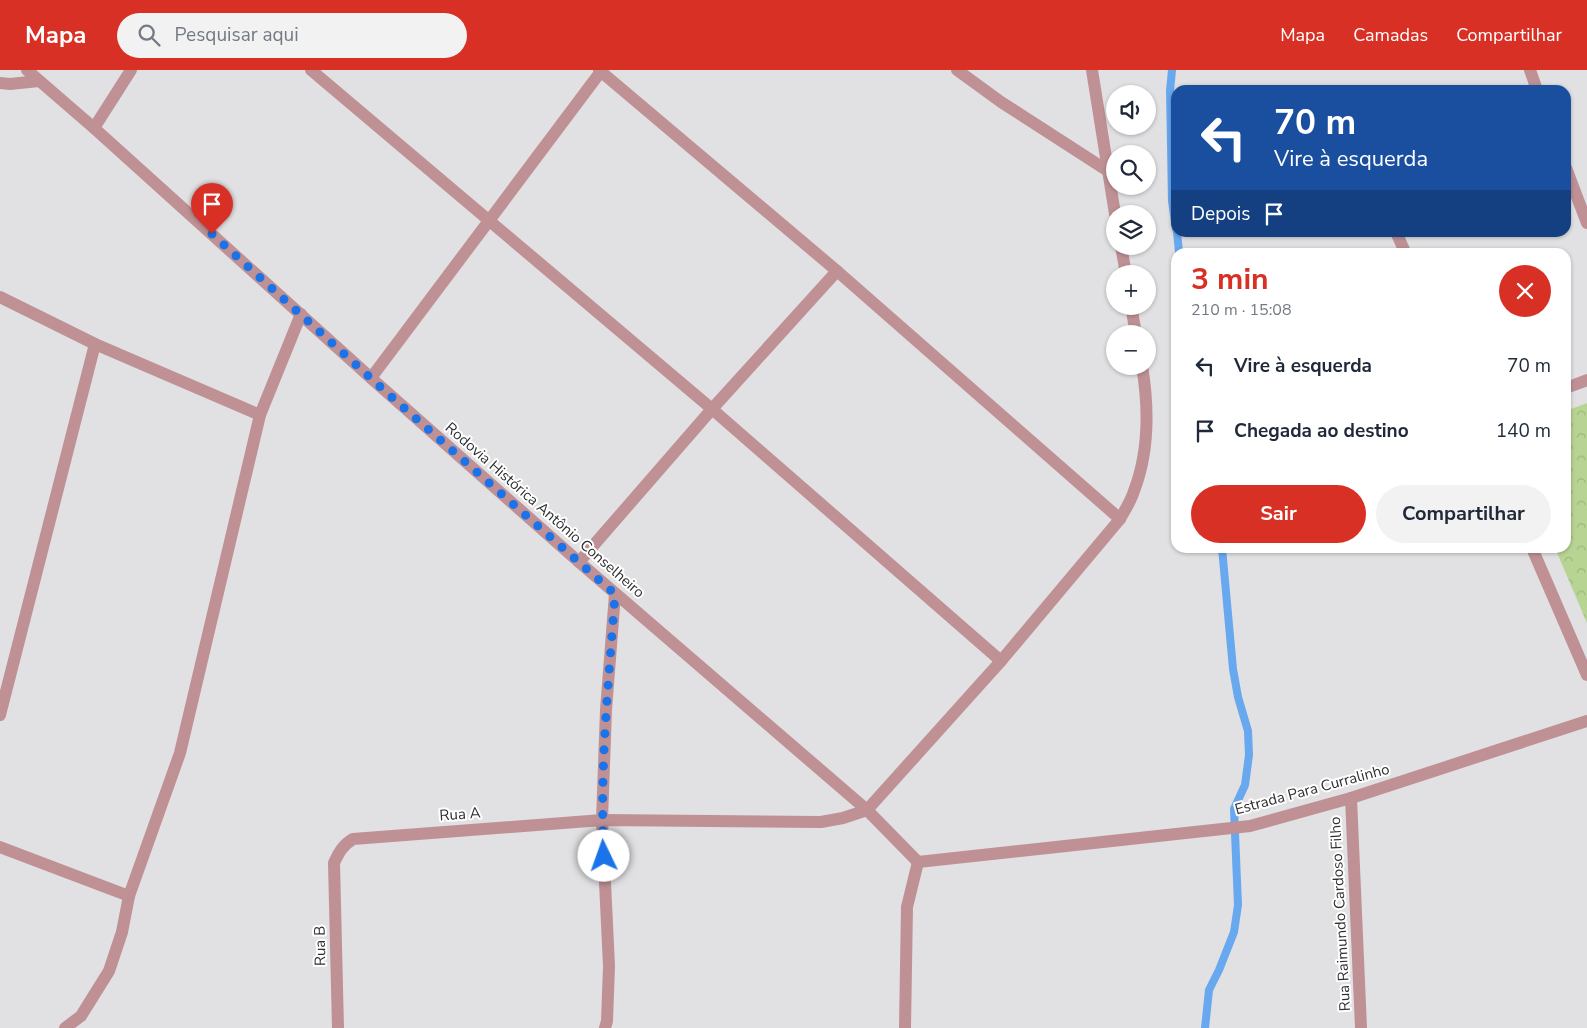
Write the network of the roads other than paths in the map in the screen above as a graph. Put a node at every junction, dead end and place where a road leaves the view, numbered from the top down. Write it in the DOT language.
graph roads {
  1 [pos="27,70"];
  2 [pos="131,70"];
  3 [pos="311,70"];
  4 [pos="600,70"];
  5 [pos="957,70"];
  6 [pos="1092,70"];
  7 [pos="1530,70"];
  8 [pos="39,81"];
  9 [pos="0,83"];
  10 [pos="1535,85"];
  11 [pos="94,128"];
  12 [pos="1106,158"];
  13 [pos="1106,170"];
  14 [pos="1571,181"];
  15 [pos="489,219"];
  16 [pos="1587,223"];
  17 [pos="837,272"];
  18 [pos="0,297"];
  19 [pos="301,314"];
  20 [pos="95,344"];
  21 [pos="1143,375"];
  22 [pos="371,378"];
  23 [pos="1587,380"];
  24 [pos="1571,386"];
  25 [pos="712,409"];
  26 [pos="260,415"];
  27 [pos="1120,519"];
  28 [pos="1534,553"];
  29 [pos="579,562"];
  30 [pos="615,594"];
  31 [pos="1002,661"];
  32 [pos="1587,675"];
  33 [pos="0,715"];
  34 [pos="1587,721"];
  35 [pos="1351,798"];
  36 [pos="867,810"];
  37 [pos="602,820"];
  38 [pos="0,847"];
  39 [pos="918,862"];
  40 [pos="334,863"];
  41 [pos="129,896"];
  42 [pos="65,1028"];
  43 [pos="338,1028"];
  44 [pos="605,1028"];
  45 [pos="905,1028"];
  46 [pos="1361,1028"];
  1 -- 8 [label="street, Rodovia Histórica Antônio Conselheiro"];
  2 -- 11 [label="street"];
  3 -- 15 [label="street"];
  4 -- 15 [label="street"];
  4 -- 17 [label="street"];
  5 -- 13 [label="street"];
  6 -- 12 [label="street"];
  7 -- 10 [label="street"];
  8 -- 9 [label="street"];
  8 -- 11 [label="street, Rodovia Histórica Antônio Conselheiro"];
  11 -- 19 [label="street, Rodovia Histórica Antônio Conselheiro"];
  14 -- 16 [label="street"];
  15 -- 22 [label="street"];
  15 -- 25 [label="street"];
  17 -- 25 [label="street"];
  17 -- 27 [label="street"];
  18 -- 20 [label="street"];
  19 -- 22 [label="street, Rodovia Histórica Antônio Conselheiro"];
  19 -- 26 [label="street"];
  20 -- 26 [label="street"];
  20 -- 33 [label="street"];
  21 -- 27 [label="street"];
  22 -- 29 [label="street, Rodovia Histórica Antônio Conselheiro"];
  23 -- 24 [label="street"];
  25 -- 29 [label="street"];
  25 -- 31 [label="street"];
  26 -- 41 [label="street"];
  27 -- 31 [label="street"];
  28 -- 32 [label="street"];
  29 -- 30 [label="street, Rodovia Histórica Antônio Conselheiro"];
  30 -- 36 [label="street, Rodovia Histórica Antônio Conselheiro"];
  30 -- 37 [label="street"];
  31 -- 36 [label="street"];
  34 -- 35 [label="street, Estrada Para Curralinho"];
  35 -- 39 [label="street, Estrada Para Curralinho"];
  35 -- 46 [label="street, Rua Raimundo Cardoso Filho"];
  36 -- 37 [label="street, Rua A"];
  36 -- 39 [label="street, Rodovia Histórica Antônio Conselheiro"];
  37 -- 40 [label="street, Rua A"];
  37 -- 44 [label="street"];
  38 -- 41 [label="street"];
  39 -- 45 [label="street"];
  40 -- 43 [label="street, Rua B"];
  41 -- 42 [label="street"];
}
